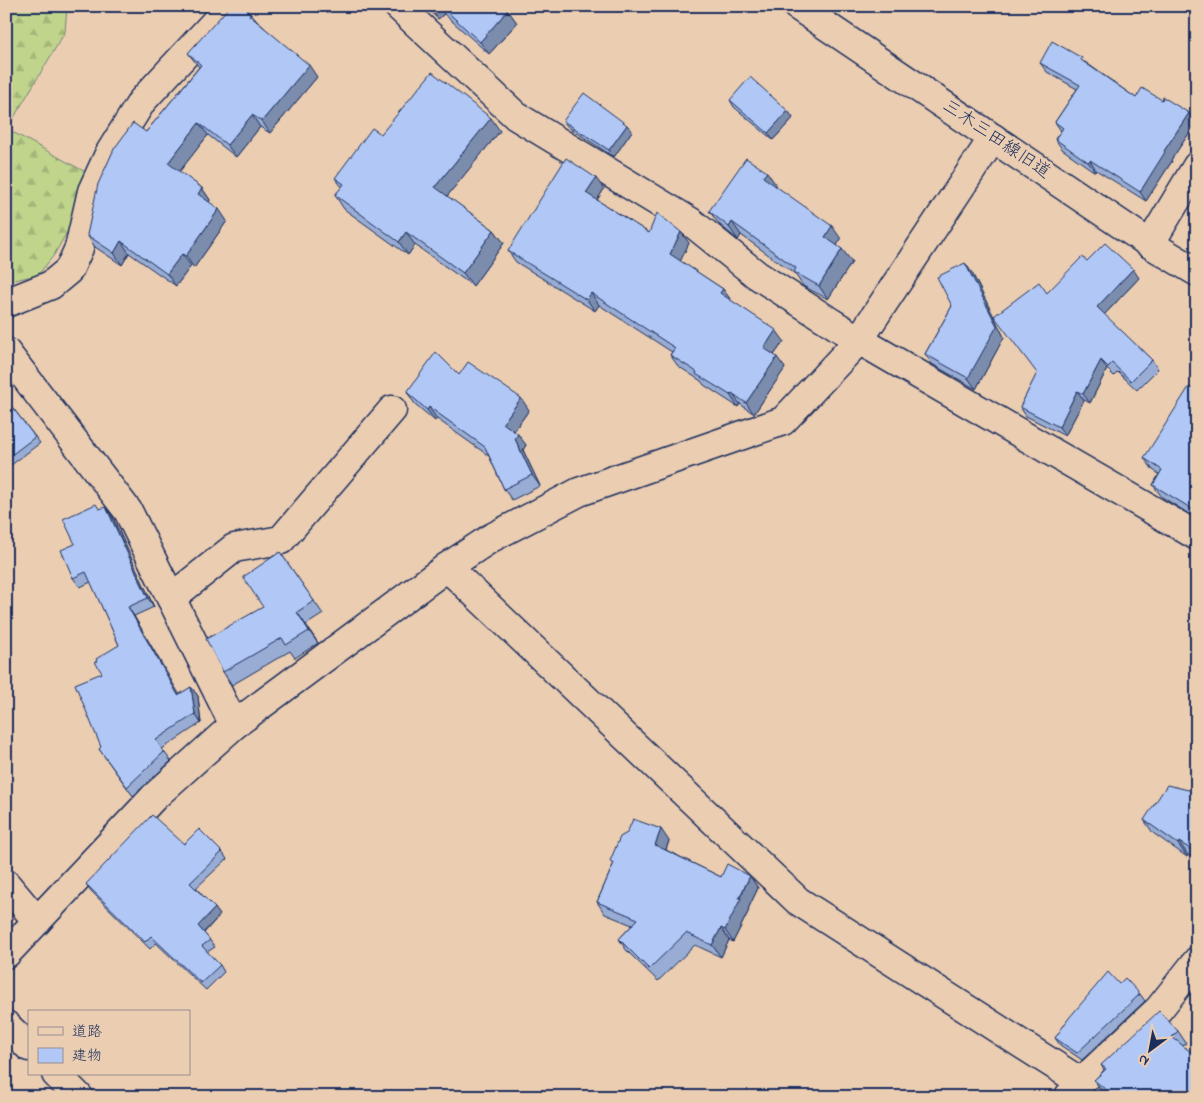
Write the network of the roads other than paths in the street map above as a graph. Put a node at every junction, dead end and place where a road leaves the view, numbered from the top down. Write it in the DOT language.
graph roads {
  1 [pos="230,6"];
  2 [pos="398,6"];
  3 [pos="796,6"];
  4 [pos="993,138"];
  5 [pos="1197,166"];
  6 [pos="1150,244"];
  7 [pos="1197,272"];
  8 [pos="6,302"];
  9 [pos="860,340"];
  10 [pos="6,352"];
  11 [pos="392,410"];
  12 [pos="1197,536"];
  13 [pos="447,567"];
  14 [pos="171,598"];
  15 [pos="234,724"];
  16 [pos="6,884"];
  17 [pos="36,921"];
  18 [pos="6,954"];
  19 [pos="1197,961"];
  20 [pos="6,1025"];
  21 [pos="28,1046"];
  22 [pos="58,1076"];
  23 [pos="1075,1089"];
  24 [pos="79,1097"];
  1 -- 8 [label="street"];
  2 -- 9 [label="street"];
  3 -- 4 [label="street, 三木三田線旧道"];
  4 -- 6 [label="street, 三木三田線旧道"];
  4 -- 9 [label="street"];
  5 -- 6 [label="street"];
  6 -- 7 [label="street, 三木三田線旧道"];
  9 -- 12 [label="street"];
  9 -- 13 [label="street"];
  10 -- 14 [label="street"];
  11 -- 14 [label="street"];
  13 -- 15 [label="street"];
  13 -- 23 [label="street"];
  14 -- 15 [label="street"];
  15 -- 17 [label="street"];
  16 -- 17 [label="street"];
  17 -- 18 [label="street"];
  19 -- 23 [label="street"];
  20 -- 21 [label="street"];
  22 -- 24 [label="street"];
}
